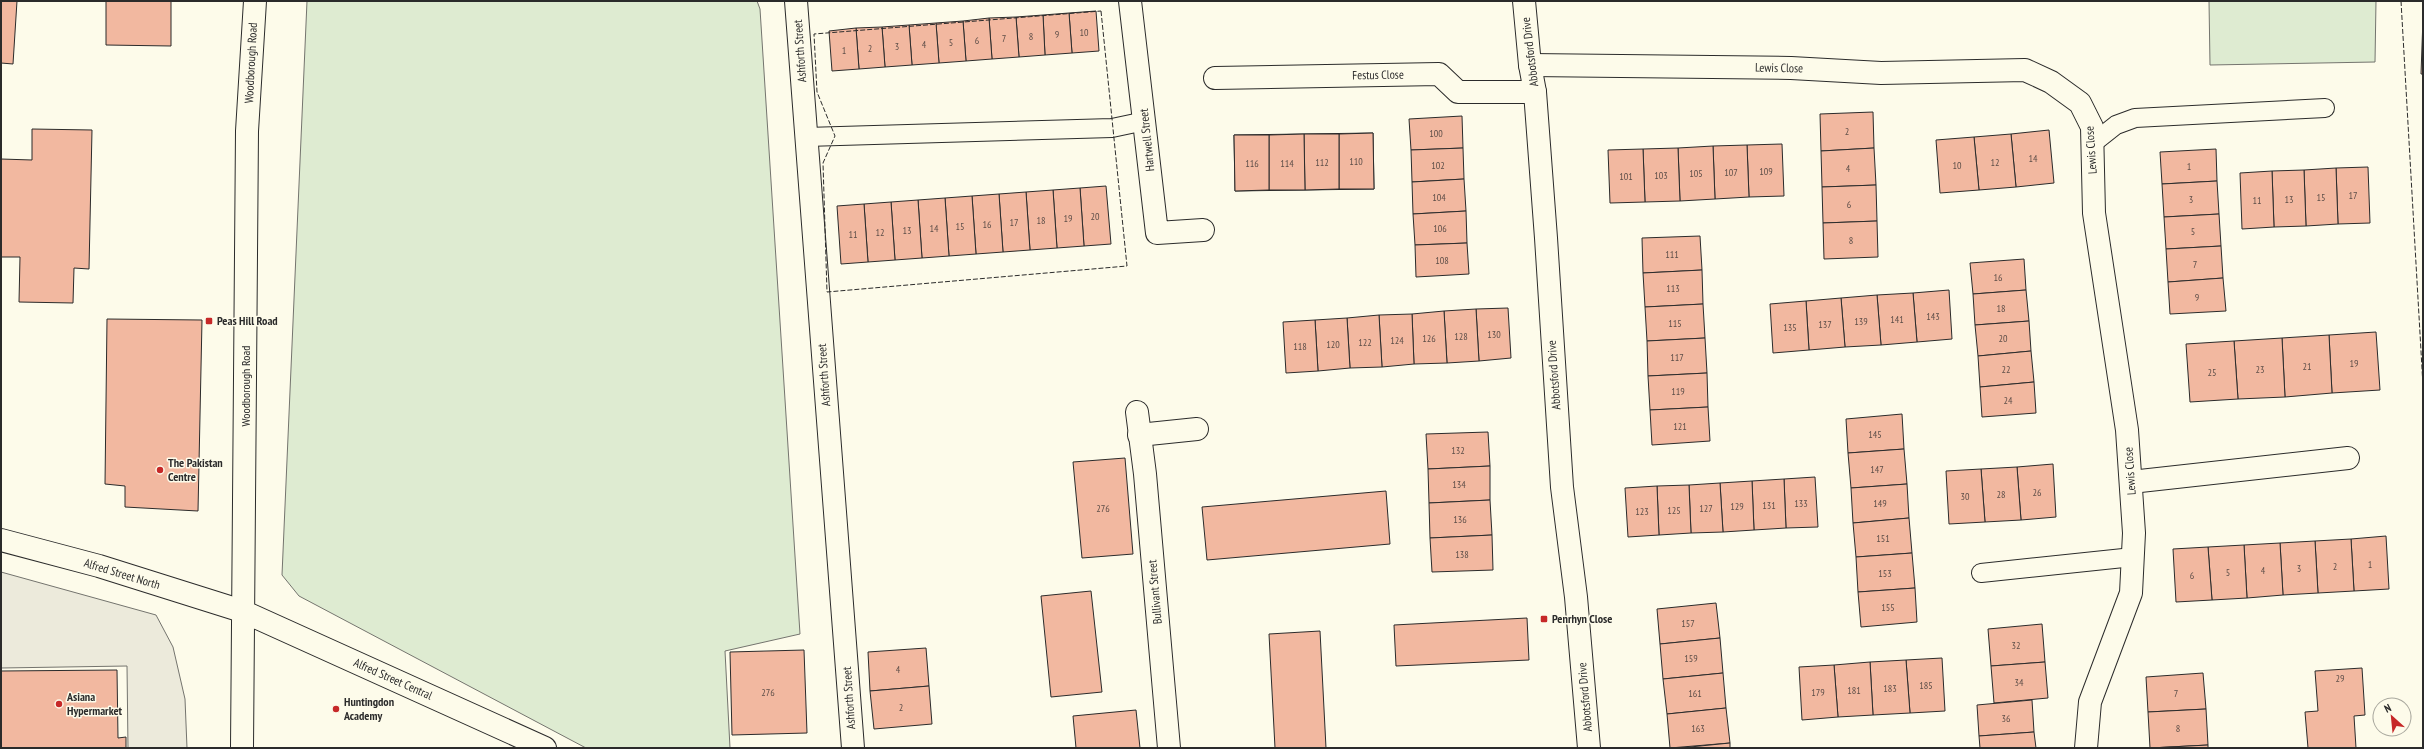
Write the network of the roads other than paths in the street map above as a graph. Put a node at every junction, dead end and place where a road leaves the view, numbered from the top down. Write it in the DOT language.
graph roads {
  1 [pos="255,1"];
  2 [pos="796,1"];
  3 [pos="1130,1"];
  4 [pos="1524,1"];
  5 [pos="1530,65"];
  6 [pos="1215,78"];
  7 [pos="1534,92"];
  8 [pos="2325,108"];
  9 [pos="1145,120"];
  10 [pos="806,137"];
  11 [pos="2092,144"];
  12 [pos="1203,230"];
  13 [pos="1137,412"];
  14 [pos="1198,429"];
  15 [pos="1139,436"];
  16 [pos="2348,458"];
  17 [pos="2131,482"];
  18 [pos="1,540"];
  19 [pos="2133,557"];
  20 [pos="1981,573"];
  21 [pos="242,611"];
  22 [pos="242,748"];
  23 [pos="545,748"];
  24 [pos="853,748"];
  25 [pos="1169,748"];
  26 [pos="1589,748"];
  27 [pos="2086,748"];
  1 -- 21 [label="street, Woodborough Road"];
  2 -- 10 [label="street, Ashforth Street"];
  3 -- 9 [label="street, Hartwell Street"];
  4 -- 5 [label="street, Abbotsford Drive"];
  5 -- 7 [label="street, Abbotsford Drive"];
  5 -- 11 [label="street, Lewis Close"];
  6 -- 7 [label="street, Festus Close"];
  7 -- 26 [label="street, Abbotsford Drive"];
  8 -- 11 [label="lane"];
  9 -- 10 [label="lane"];
  9 -- 12 [label="street, Hartwell Street"];
  10 -- 24 [label="street, Ashforth Street"];
  11 -- 17 [label="street, Lewis Close"];
  13 -- 15 [label="street, Bullivant Street"];
  14 -- 15 [label="street"];
  15 -- 25 [label="street, Bullivant Street"];
  16 -- 17 [label="street"];
  17 -- 19 [label="street, Lewis Close"];
  18 -- 21 [label="street, Alfred Street North"];
  19 -- 20 [label="lane"];
  19 -- 27 [label="street, Lewis Close"];
  21 -- 22 [label="street, Woodborough Road"];
  21 -- 23 [label="street, Alfred Street Central"];
}
